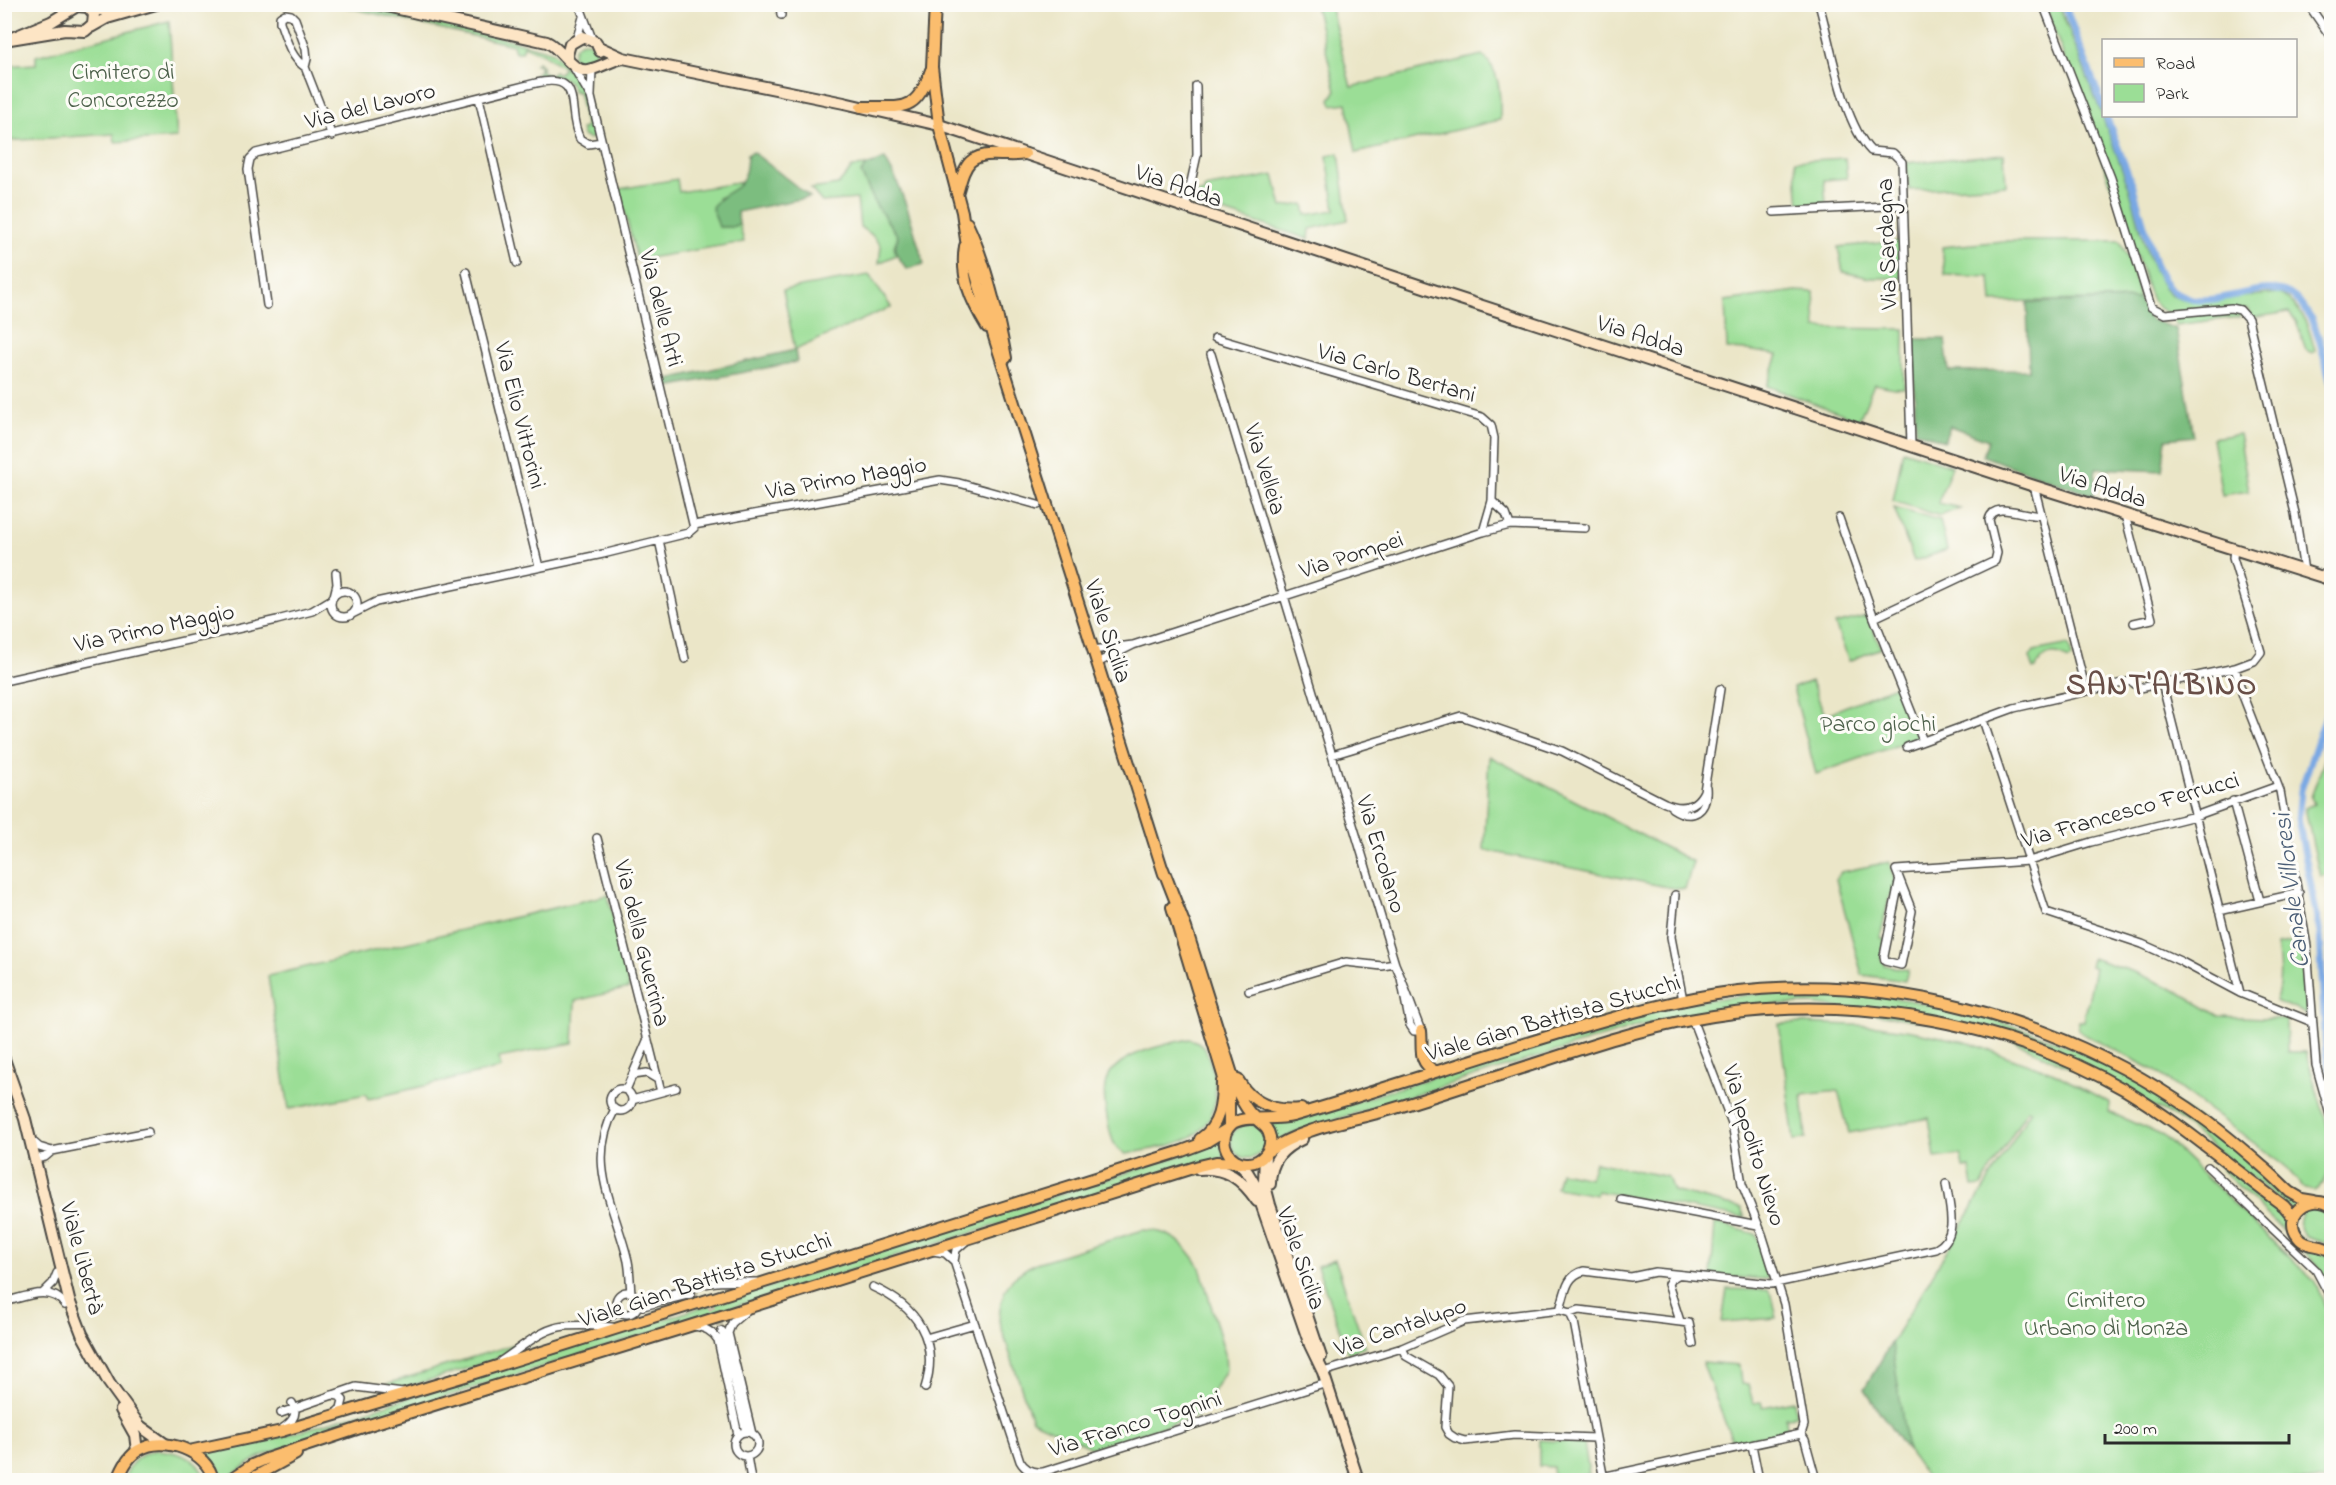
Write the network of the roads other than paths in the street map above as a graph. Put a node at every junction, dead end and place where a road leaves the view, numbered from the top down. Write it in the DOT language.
graph roads {
  1 [pos="129,4"];
  2 [pos="156,4"];
  3 [pos="377,4"];
  4 [pos="780,4"];
  5 [pos="935,4"];
  6 [pos="1819,4"];
  7 [pos="2043,4"];
  8 [pos="2308,4"];
  9 [pos="580,6"];
  10 [pos="88,7"];
  11 [pos="72,8"];
  12 [pos="781,15"];
  13 [pos="584,17"];
  14 [pos="83,30"];
  15 [pos="518,35"];
  16 [pos="8,39"];
  17 [pos="575,39"];
  18 [pos="2331,39"];
  19 [pos="595,43"];
  20 [pos="623,58"];
  21 [pos="571,64"];
  22 [pos="305,67"];
  23 [pos="932,67"];
  24 [pos="593,68"];
  25 [pos="1196,86"];
  26 [pos="591,97"];
  27 [pos="479,98"];
  28 [pos="861,107"];
  29 [pos="939,125"];
  30 [pos="332,136"];
  31 [pos="602,142"];
  32 [pos="1026,154"];
  33 [pos="957,194"];
  34 [pos="1904,205"];
  35 [pos="1185,209"];
  36 [pos="962,212"];
  37 [pos="1774,212"];
  38 [pos="966,240"];
  39 [pos="518,264"];
  40 [pos="466,272"];
  41 [pos="983,285"];
  42 [pos="968,290"];
  43 [pos="267,305"];
  44 [pos="1215,338"];
  45 [pos="995,340"];
  46 [pos="1211,354"];
  47 [pos="1016,405"];
  48 [pos="1911,445"];
  49 [pos="2034,486"];
  50 [pos="1492,501"];
  51 [pos="1038,505"];
  52 [pos="2041,515"];
  53 [pos="2125,515"];
  54 [pos="1839,518"];
  55 [pos="1510,525"];
  56 [pos="694,526"];
  57 [pos="1585,528"];
  58 [pos="1483,532"];
  59 [pos="659,540"];
  60 [pos="2234,548"];
  61 [pos="539,567"];
  62 [pos="2304,571"];
  63 [pos="2331,580"];
  64 [pos="350,594"];
  65 [pos="1284,596"];
  66 [pos="333,598"];
  67 [pos="376,602"];
  68 [pos="312,611"];
  69 [pos="354,613"];
  70 [pos="335,614"];
  71 [pos="1874,618"];
  72 [pos="2134,623"];
  73 [pos="1133,645"];
  74 [pos="1092,650"];
  75 [pos="685,659"];
  76 [pos="1097,663"];
  77 [pos="2235,668"];
  78 [pos="4,681"];
  79 [pos="2162,683"];
  80 [pos="1720,690"];
  81 [pos="2085,691"];
  82 [pos="1983,720"];
  83 [pos="1923,741"];
  84 [pos="1907,747"];
  85 [pos="1332,755"];
  86 [pos="2278,786"];
  87 [pos="2233,801"];
  88 [pos="2195,816"];
  89 [pos="597,838"];
  90 [pos="2030,861"];
  91 [pos="1163,869"];
  92 [pos="1899,882"];
  93 [pos="2299,894"];
  94 [pos="1675,895"];
  95 [pos="2260,901"];
  96 [pos="2218,910"];
  97 [pos="1395,964"];
  98 [pos="1680,984"];
  99 [pos="1249,991"];
  100 [pos="2240,993"];
  101 [pos="1624,997"];
  102 [pos="1683,1000"];
  103 [pos="1692,1019"];
  104 [pos="2312,1022"];
  105 [pos="1421,1031"];
  106 [pos="647,1041"];
  107 [pos="1223,1043"];
  108 [pos="4,1059"];
  109 [pos="1220,1063"];
  110 [pos="4,1064"];
  111 [pos="1435,1071"];
  112 [pos="633,1076"];
  113 [pos="657,1079"];
  114 [pos="676,1088"];
  115 [pos="626,1090"];
  116 [pos="661,1092"];
  117 [pos="632,1100"];
  118 [pos="1328,1105"];
  119 [pos="615,1109"];
  120 [pos="1256,1120"];
  121 [pos="2331,1122"];
  122 [pos="1336,1124"];
  123 [pos="1228,1128"];
  124 [pos="148,1132"];
  125 [pos="26,1138"];
  126 [pos="52,1151"];
  127 [pos="1182,1151"];
  128 [pos="1266,1154"];
  129 [pos="35,1159"];
  130 [pos="1239,1162"];
  131 [pos="2208,1167"];
  132 [pos="1186,1170"];
  133 [pos="1946,1184"];
  134 [pos="2331,1197"];
  135 [pos="1621,1199"];
  136 [pos="2315,1201"];
  137 [pos="2331,1207"];
  138 [pos="2294,1218"];
  139 [pos="1758,1225"];
  140 [pos="1272,1226"];
  141 [pos="969,1238"];
  142 [pos="930,1251"];
  143 [pos="2331,1252"];
  144 [pos="954,1261"];
  145 [pos="57,1273"];
  146 [pos="1678,1275"];
  147 [pos="629,1278"];
  148 [pos="766,1281"];
  149 [pos="1778,1282"];
  150 [pos="873,1287"];
  151 [pos="43,1293"];
  152 [pos="621,1294"];
  153 [pos="691,1294"];
  154 [pos="635,1300"];
  155 [pos="2331,1300"];
  156 [pos="4,1302"];
  157 [pos="65,1305"];
  158 [pos="752,1307"];
  159 [pos="617,1308"];
  160 [pos="1560,1310"];
  161 [pos="1570,1313"];
  162 [pos="1680,1322"];
  163 [pos="975,1324"];
  164 [pos="585,1325"];
  165 [pos="688,1326"];
  166 [pos="621,1328"];
  167 [pos="722,1331"];
  168 [pos="926,1338"];
  169 [pos="1693,1344"];
  170 [pos="1402,1348"];
  171 [pos="488,1369"];
  172 [pos="1323,1372"];
  173 [pos="1327,1383"];
  174 [pos="925,1388"];
  175 [pos="409,1393"];
  176 [pos="332,1395"];
  177 [pos="306,1399"];
  178 [pos="315,1401"];
  179 [pos="293,1406"];
  180 [pos="281,1413"];
  181 [pos="332,1416"];
  182 [pos="275,1432"];
  183 [pos="749,1433"];
  184 [pos="1801,1434"];
  185 [pos="738,1435"];
  186 [pos="1595,1438"];
  187 [pos="321,1440"];
  188 [pos="165,1444"];
  189 [pos="1752,1445"];
  190 [pos="136,1451"];
  191 [pos="189,1451"];
  192 [pos="747,1456"];
  193 [pos="117,1478"];
  194 [pos="1603,1479"];
  195 [pos="213,1480"];
  196 [pos="230,1480"];
  197 [pos="249,1480"];
  198 [pos="751,1480"];
  199 [pos="1358,1480"];
  200 [pos="1588,1480"];
  201 [pos="1759,1480"];
  202 [pos="1816,1480"];
  1 -- 10 [label="main road"];
  2 -- 14 [label="main road"];
  3 -- 15 [label="main road"];
  4 -- 12 [label="street"];
  5 -- 23 [label="main road"];
  6 -- 34 [label="street, Via Sardegna"];
  7 -- 62 [label="street"];
  8 -- 18 [label="street"];
  9 -- 13 [label="street"];
  10 -- 11 [label="main road"];
  10 -- 14 [label="main road"];
  11 -- 14 [label="main road"];
  11 -- 16 [label="main road"];
  13 -- 17 [label="street"];
  13 -- 19 [label="street"];
  14 -- 16 [label="main road"];
  15 -- 17 [label="main road"];
  15 -- 21 [label="main road"];
  17 -- 19 [label="main road"];
  17 -- 21 [label="main road"];
  19 -- 20 [label="main road, Via Adda"];
  19 -- 24 [label="main road"];
  20 -- 24 [label="main road"];
  20 -- 28 [label="main road, Via Adda"];
  21 -- 24 [label="main road"];
  21 -- 26 [label="street, Via delle Arti"];
  22 -- 22 [label="street"];
  22 -- 30 [label="street"];
  23 -- 28 [label="main road"];
  23 -- 29 [label="main road, Viale Sicilia"];
  24 -- 26 [label="street, Via delle Arti"];
  25 -- 35 [label="street"];
  26 -- 31 [label="street, Via delle Arti"];
  27 -- 30 [label="street, Via del Lavoro"];
  27 -- 31 [label="street, Via del Lavoro"];
  27 -- 39 [label="street"];
  28 -- 29 [label="main road, Via Adda"];
  29 -- 32 [label="main road, Via Adda"];
  29 -- 33 [label="main road, Viale Sicilia"];
  30 -- 43 [label="street, Via del Lavoro"];
  31 -- 56 [label="street, Via delle Arti"];
  32 -- 33 [label="main road"];
  32 -- 35 [label="main road, Via Adda"];
  33 -- 36 [label="main road, Viale Sicilia"];
  34 -- 37 [label="street"];
  34 -- 48 [label="street, Via Sardegna"];
  35 -- 48 [label="main road, Via Adda"];
  36 -- 38 [label="main road, Viale Sicilia"];
  36 -- 41 [label="main road, Viale Sicilia"];
  38 -- 41 [label="main road, Viale Sicilia"];
  38 -- 42 [label="main road"];
  40 -- 61 [label="street, Via Elio Vittorini"];
  41 -- 42 [label="main road"];
  41 -- 42 [label="main road"];
  41 -- 45 [label="main road, Viale Sicilia"];
  41 -- 47 [label="main road, Viale Sicilia"];
  42 -- 45 [label="main road"];
  44 -- 50 [label="street, Via Carlo Bertani"];
  45 -- 47 [label="main road, Viale Sicilia"];
  46 -- 65 [label="street, Via Velleia"];
  47 -- 74 [label="main road, Viale Sicilia"];
  48 -- 49 [label="main road, Via Adda"];
  49 -- 52 [label="street"];
  49 -- 53 [label="main road, Via Adda"];
  50 -- 55 [label="street"];
  50 -- 58 [label="street, Via Carlo Bertani"];
  51 -- 56 [label="street, Via Primo Maggio"];
  52 -- 71 [label="street"];
  52 -- 81 [label="street"];
  53 -- 60 [label="main road, Via Adda"];
  53 -- 72 [label="street"];
  54 -- 71 [label="street"];
  55 -- 57 [label="street, Via Pompei"];
  55 -- 58 [label="street, Via Pompei"];
  56 -- 59 [label="street, Via Primo Maggio"];
  58 -- 65 [label="street, Via Pompei"];
  59 -- 61 [label="street, Via Primo Maggio"];
  59 -- 75 [label="street"];
  60 -- 62 [label="main road, Via Adda"];
  60 -- 77 [label="street"];
  61 -- 67 [label="street, Via Primo Maggio"];
  62 -- 63 [label="main road, Via Adda"];
  64 -- 66 [label="street, Via Primo Maggio"];
  64 -- 66 [label="street"];
  64 -- 67 [label="street, Via Primo Maggio"];
  64 -- 69 [label="street"];
  65 -- 73 [label="street, Via Pompei"];
  65 -- 85 [label="street, Via Ercolano"];
  66 -- 68 [label="street, Via Primo Maggio"];
  66 -- 70 [label="street"];
  67 -- 69 [label="street, Via Primo Maggio"];
  68 -- 70 [label="street, Via Primo Maggio"];
  68 -- 78 [label="street, Via Primo Maggio"];
  69 -- 70 [label="street, Via Primo Maggio"];
  71 -- 83 [label="street"];
  73 -- 74 [label="street, Via Pompei"];
  73 -- 76 [label="street, Via Pompei"];
  74 -- 76 [label="main road, Viale Sicilia"];
  76 -- 91 [label="main road, Viale Sicilia"];
  77 -- 79 [label="street"];
  77 -- 86 [label="street"];
  79 -- 81 [label="street"];
  79 -- 88 [label="street"];
  80 -- 85 [label="street"];
  81 -- 82 [label="street"];
  82 -- 83 [label="street"];
  82 -- 90 [label="street"];
  83 -- 84 [label="street"];
  85 -- 97 [label="street, Via Ercolano"];
  86 -- 87 [label="street, Via Francesco Ferrucci"];
  86 -- 93 [label="street"];
  87 -- 88 [label="street, Via Francesco Ferrucci"];
  87 -- 95 [label="street"];
  88 -- 90 [label="street, Via Francesco Ferrucci"];
  88 -- 96 [label="street"];
  89 -- 106 [label="street, Via della Guerrina"];
  90 -- 92 [label="street, Via Francesco Ferrucci"];
  90 -- 100 [label="street"];
  91 -- 107 [label="main road, Viale Sicilia"];
  91 -- 109 [label="main road, Viale Sicilia"];
  92 -- 92 [label="street"];
  93 -- 95 [label="street"];
  93 -- 104 [label="street"];
  94 -- 98 [label="street"];
  95 -- 96 [label="street"];
  96 -- 100 [label="street"];
  97 -- 99 [label="street"];
  97 -- 105 [label="street, Via Ercolano"];
  98 -- 101 [label="street"];
  98 -- 102 [label="street"];
  100 -- 104 [label="street"];
  102 -- 111 [label="main road, Viale Gian Battista Stucchi"];
  102 -- 136 [label="main road, Viale Gian Battista Stucchi"];
  103 -- 122 [label="main road, Viale Gian Battista Stucchi"];
  103 -- 138 [label="main road, Viale Gian Battista Stucchi"];
  103 -- 139 [label="street, Via Ippolito Nievo"];
  104 -- 121 [label="street"];
  105 -- 111 [label="main road"];
  106 -- 112 [label="street, Via della Guerrina"];
  106 -- 113 [label="street"];
  107 -- 118 [label="main road"];
  107 -- 120 [label="main road, Viale Sicilia"];
  108 -- 125 [label="main road, Viale Libertà"];
  109 -- 123 [label="main road, Viale Sicilia"];
  109 -- 127 [label="main road"];
  110 -- 125 [label="main road"];
  111 -- 118 [label="main road, Viale Gian Battista Stucchi"];
  112 -- 113 [label="street"];
  112 -- 115 [label="street, Via della Guerrina"];
  113 -- 116 [label="street"];
  114 -- 116 [label="street"];
  115 -- 117 [label="street"];
  115 -- 119 [label="street, Via della Guerrina"];
  116 -- 117 [label="street"];
  117 -- 119 [label="street"];
  118 -- 120 [label="main road, Viale Gian Battista Stucchi"];
  119 -- 147 [label="street, Via della Guerrina"];
  120 -- 123 [label="main road, Viale Gian Battista Stucchi"];
  120 -- 128 [label="main road"];
  122 -- 128 [label="main road, Viale Gian Battista Stucchi"];
  122 -- 140 [label="main road"];
  123 -- 127 [label="main road, Viale Gian Battista Stucchi"];
  123 -- 130 [label="main road"];
  124 -- 126 [label="street"];
  125 -- 126 [label="street"];
  125 -- 129 [label="main road, Viale Libertà"];
  125 -- 145 [label="main road, Viale Libertà"];
  126 -- 129 [label="street"];
  127 -- 148 [label="main road, Viale Gian Battista Stucchi"];
  128 -- 130 [label="main road, Viale Gian Battista Stucchi"];
  128 -- 140 [label="main road, Viale Sicilia"];
  129 -- 188 [label="main road, Viale Libertà"];
  130 -- 132 [label="main road, Viale Gian Battista Stucchi"];
  130 -- 140 [label="main road, Viale Sicilia"];
  131 -- 155 [label="street"];
  132 -- 140 [label="main road"];
  132 -- 141 [label="main road, Viale Gian Battista Stucchi"];
  133 -- 149 [label="street"];
  134 -- 136 [label="street"];
  135 -- 139 [label="street"];
  136 -- 137 [label="main road, Viale Gian Battista Stucchi"];
  136 -- 138 [label="main road"];
  138 -- 143 [label="main road, Viale Gian Battista Stucchi"];
  139 -- 149 [label="street, Via Ippolito Nievo"];
  140 -- 172 [label="main road, Viale Sicilia"];
  141 -- 142 [label="main road, Viale Gian Battista Stucchi"];
  141 -- 144 [label="street"];
  142 -- 144 [label="street"];
  142 -- 158 [label="main road, Viale Gian Battista Stucchi"];
  144 -- 163 [label="street, Via Franco Tognini"];
  145 -- 151 [label="street"];
  145 -- 157 [label="main road, Viale Libertà"];
  146 -- 149 [label="street"];
  146 -- 160 [label="street"];
  146 -- 162 [label="street"];
  147 -- 152 [label="street"];
  147 -- 154 [label="street, Via della Guerrina"];
  148 -- 154 [label="street"];
  148 -- 166 [label="main road, Viale Gian Battista Stucchi"];
  149 -- 184 [label="street, Via Ippolito Nievo"];
  150 -- 168 [label="street"];
  151 -- 156 [label="street"];
  151 -- 157 [label="street"];
  152 -- 154 [label="street"];
  152 -- 159 [label="street"];
  153 -- 154 [label="street"];
  154 -- 159 [label="street"];
  157 -- 190 [label="main road, Viale Libertà"];
  158 -- 165 [label="main road, Viale Gian Battista Stucchi"];
  158 -- 183 [label="street"];
  159 -- 164 [label="street"];
  160 -- 161 [label="street, Via Cantalupo"];
  160 -- 170 [label="street, Via Cantalupo"];
  161 -- 162 [label="street, Via Cantalupo"];
  161 -- 186 [label="street"];
  162 -- 169 [label="street"];
  163 -- 168 [label="street"];
  163 -- 173 [label="street, Via Franco Tognini"];
  164 -- 166 [label="street"];
  164 -- 171 [label="street"];
  165 -- 185 [label="street"];
  165 -- 187 [label="main road, Viale Gian Battista Stucchi"];
  166 -- 171 [label="main road, Viale Gian Battista Stucchi"];
  167 -- 183 [label="street"];
  168 -- 174 [label="street"];
  170 -- 172 [label="street, Via Cantalupo"];
  170 -- 186 [label="street"];
  171 -- 175 [label="main road, Viale Gian Battista Stucchi"];
  172 -- 173 [label="main road, Viale Sicilia"];
  173 -- 199 [label="main road, Viale Sicilia"];
  175 -- 176 [label="street"];
  175 -- 181 [label="main road, Viale Gian Battista Stucchi"];
  176 -- 178 [label="street"];
  176 -- 181 [label="street"];
  177 -- 178 [label="street"];
  178 -- 179 [label="street"];
  179 -- 180 [label="street"];
  179 -- 182 [label="street"];
  181 -- 182 [label="main road, Viale Gian Battista Stucchi"];
  182 -- 191 [label="main road, Viale Gian Battista Stucchi"];
  183 -- 185 [label="street"];
  183 -- 192 [label="street"];
  184 -- 189 [label="street"];
  184 -- 202 [label="street, Via Ippolito Nievo"];
  185 -- 192 [label="street"];
  186 -- 194 [label="street"];
  187 -- 196 [label="main road, Viale Gian Battista Stucchi"];
  187 -- 197 [label="main road"];
  188 -- 190 [label="main road, Viale Gian Battista Stucchi"];
  188 -- 191 [label="main road, Viale Gian Battista Stucchi"];
  189 -- 194 [label="street"];
  189 -- 201 [label="street"];
  190 -- 193 [label="main road"];
  191 -- 195 [label="main road, Viale Gian Battista Stucchi"];
  192 -- 198 [label="street"];
  194 -- 200 [label="street"];
}
